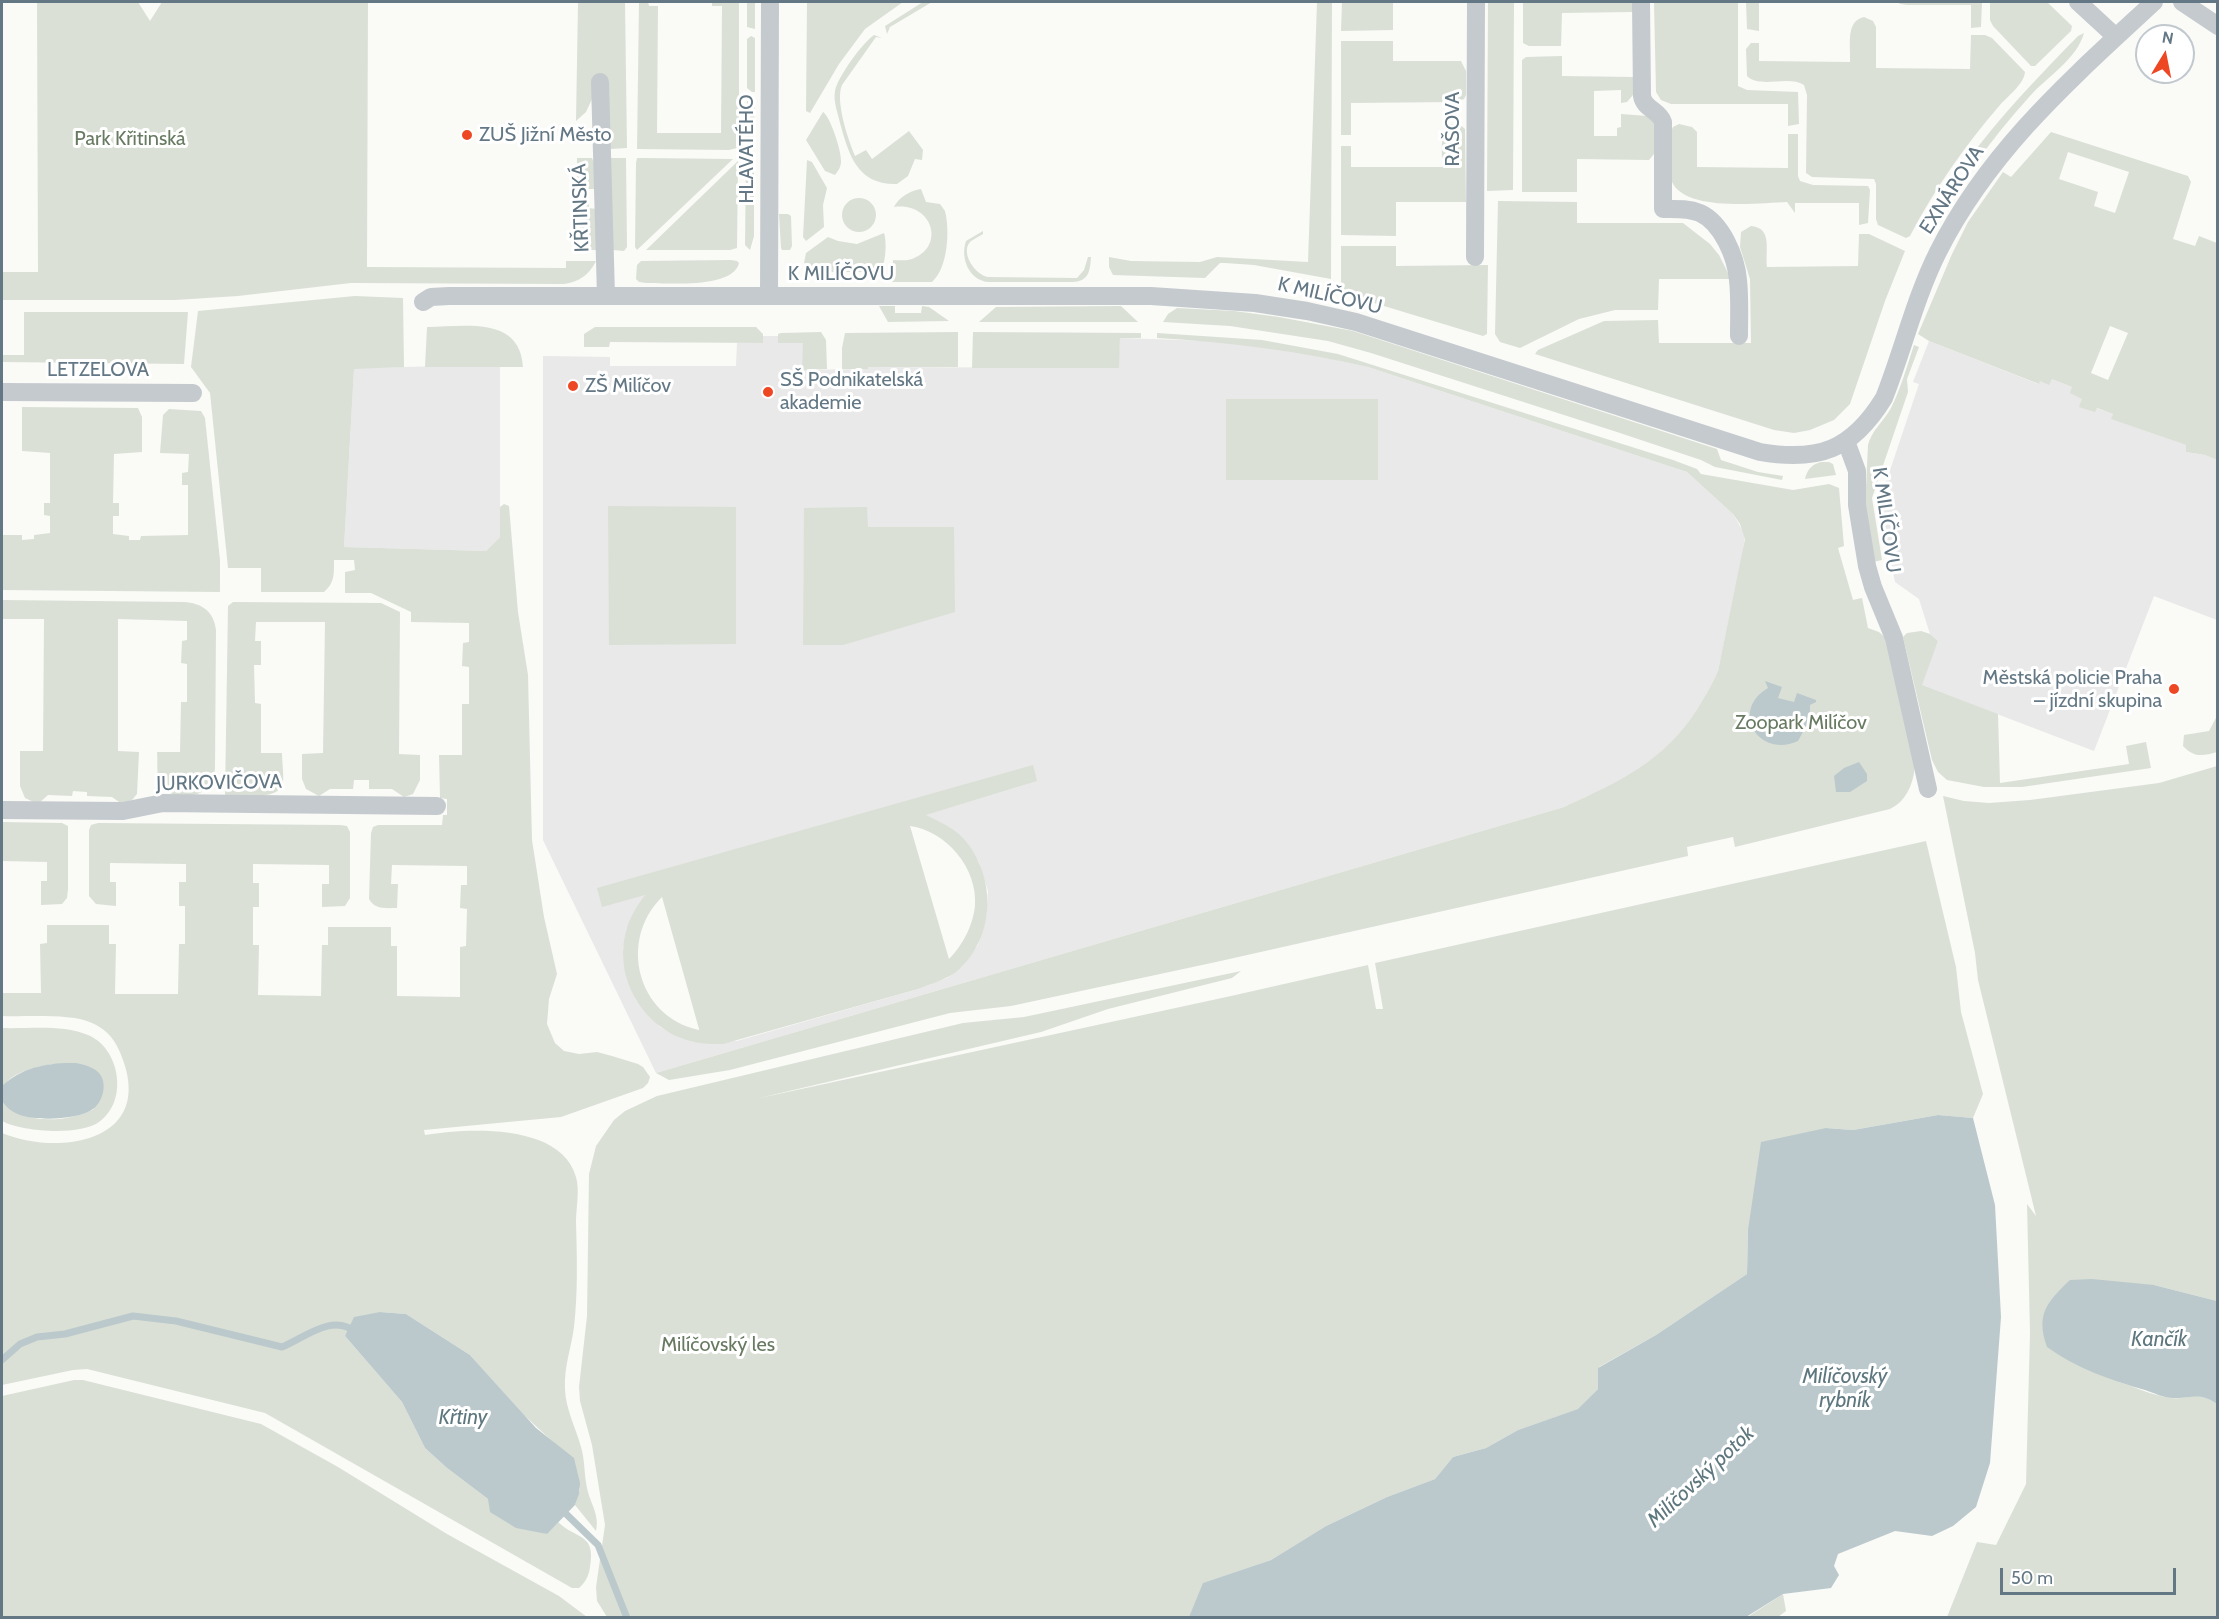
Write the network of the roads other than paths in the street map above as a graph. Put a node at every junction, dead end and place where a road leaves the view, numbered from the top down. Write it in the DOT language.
graph roads {
  1 [pos="770,2"];
  2 [pos="1476,2"];
  3 [pos="1641,2"];
  4 [pos="2078,2"];
  5 [pos="2154,2"];
  6 [pos="2182,2"];
  7 [pos="2217,26"];
  8 [pos="2116,37"];
  9 [pos="600,82"];
  10 [pos="1475,257"];
  11 [pos="606,296"];
  12 [pos="769,296"];
  13 [pos="423,302"];
  14 [pos="1739,336"];
  15 [pos="2,392"];
  16 [pos="193,393"];
  17 [pos="1845,441"];
  18 [pos="1928,789"];
  19 [pos="437,806"];
  20 [pos="2,810"];
  1 -- 12 [label="street, HLAVATÉHO"];
  2 -- 10 [label="street, RAŠOVA"];
  3 -- 14 [label="street"];
  4 -- 8 [label="street"];
  5 -- 8 [label="street, EXNÁROVA"];
  6 -- 7 [label="street"];
  8 -- 17 [label="street, EXNÁROVA"];
  9 -- 11 [label="street, KŘTINSKÁ"];
  11 -- 12 [label="street, K MILÍČOVU"];
  11 -- 13 [label="street, K MILÍČOVU"];
  12 -- 17 [label="street, K MILÍČOVU"];
  15 -- 16 [label="street, LETZELOVA"];
  17 -- 18 [label="street, K MILÍČOVU"];
  19 -- 20 [label="street, JURKOVIČOVA"];
}
